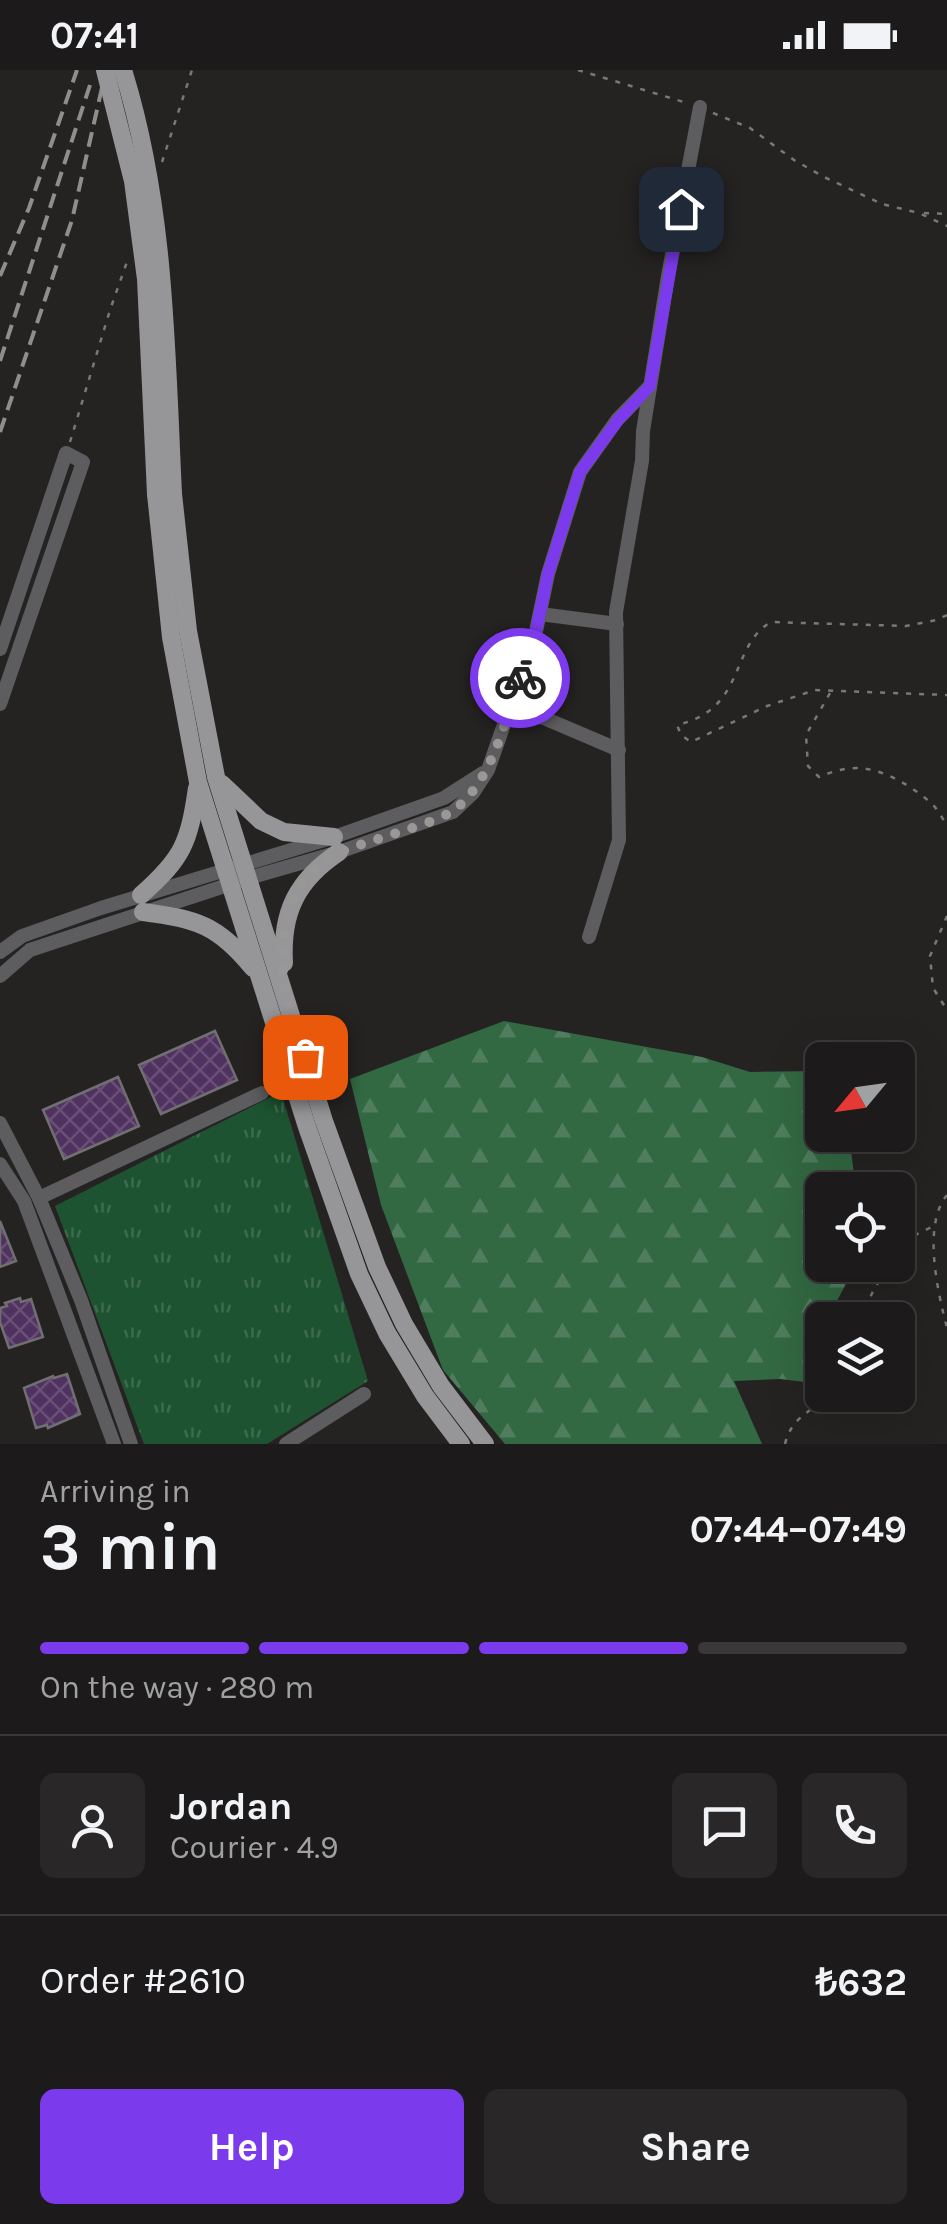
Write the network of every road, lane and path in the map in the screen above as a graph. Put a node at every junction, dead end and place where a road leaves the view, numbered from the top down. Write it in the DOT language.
graph roads {
  1 [pos="105,70"];
  2 [pos="123,70"];
  3 [pos="578,70"];
  4 [pos="700,108"];
  5 [pos="919,213"];
  6 [pos="947,214"];
  7 [pos="947,226"];
  8 [pos="650,386"];
  9 [pos="164,494"];
  10 [pos="540,614"];
  11 [pos="947,615"];
  12 [pos="617,624"];
  13 [pos="0,649"];
  14 [pos="831,692"];
  15 [pos="947,695"];
  16 [pos="0,704"];
  17 [pos="511,704"];
  18 [pos="619,750"];
  19 [pos="207,780"];
  20 [pos="947,826"];
  21 [pos="337,844"];
  22 [pos="247,870"];
  23 [pos="228,876"];
  24 [pos="142,904"];
  25 [pos="947,916"];
  26 [pos="589,938"];
  27 [pos="0,952"];
  28 [pos="0,976"];
  29 [pos="259,976"];
  30 [pos="285,993"];
  31 [pos="947,1010"];
  32 [pos="262,1093"];
  33 [pos="0,1124"];
  34 [pos="0,1164"];
  35 [pos="947,1195"];
  36 [pos="40,1198"];
  37 [pos="936,1226"];
  38 [pos="915,1235"];
  39 [pos="947,1328"];
  40 [pos="364,1394"];
  41 [pos="805,1412"];
  42 [pos="114,1444"];
  43 [pos="131,1444"];
  44 [pos="286,1444"];
  45 [pos="461,1444"];
  46 [pos="485,1444"];
  47 [pos="785,1444"];
  1 -- 9 [label="main road, bridge"];
  2 -- 9 [label="main road, bridge"];
  3 -- 4 [label="path"];
  4 -- 5 [label="path"];
  4 -- 8 [label="street"];
  5 -- 6 [label="path"];
  5 -- 7 [label="path"];
  8 -- 10 [label="street"];
  8 -- 12 [label="street"];
  9 -- 19 [label="main road"];
  10 -- 12 [label="street"];
  10 -- 17 [label="street"];
  11 -- 14 [label="path"];
  12 -- 18 [label="street"];
  13 -- 16 [label="street"];
  14 -- 15 [label="path"];
  14 -- 20 [label="path"];
  17 -- 18 [label="street"];
  17 -- 21 [label="street"];
  18 -- 26 [label="street"];
  19 -- 21 [label="main road"];
  19 -- 22 [label="main road"];
  19 -- 23 [label="main road"];
  19 -- 24 [label="main road"];
  21 -- 22 [label="street"];
  21 -- 30 [label="main road"];
  22 -- 23 [label="street"];
  22 -- 30 [label="main road"];
  23 -- 24 [label="street"];
  23 -- 29 [label="main road"];
  24 -- 27 [label="street"];
  24 -- 28 [label="street"];
  24 -- 29 [label="main road"];
  25 -- 31 [label="path"];
  29 -- 45 [label="main road"];
  30 -- 46 [label="main road"];
  32 -- 36 [label="street"];
  33 -- 36 [label="street"];
  34 -- 42 [label="street"];
  35 -- 37 [label="path"];
  36 -- 43 [label="street"];
  37 -- 38 [label="path"];
  37 -- 39 [label="path"];
  40 -- 44 [label="street"];
  41 -- 47 [label="path"];
}
